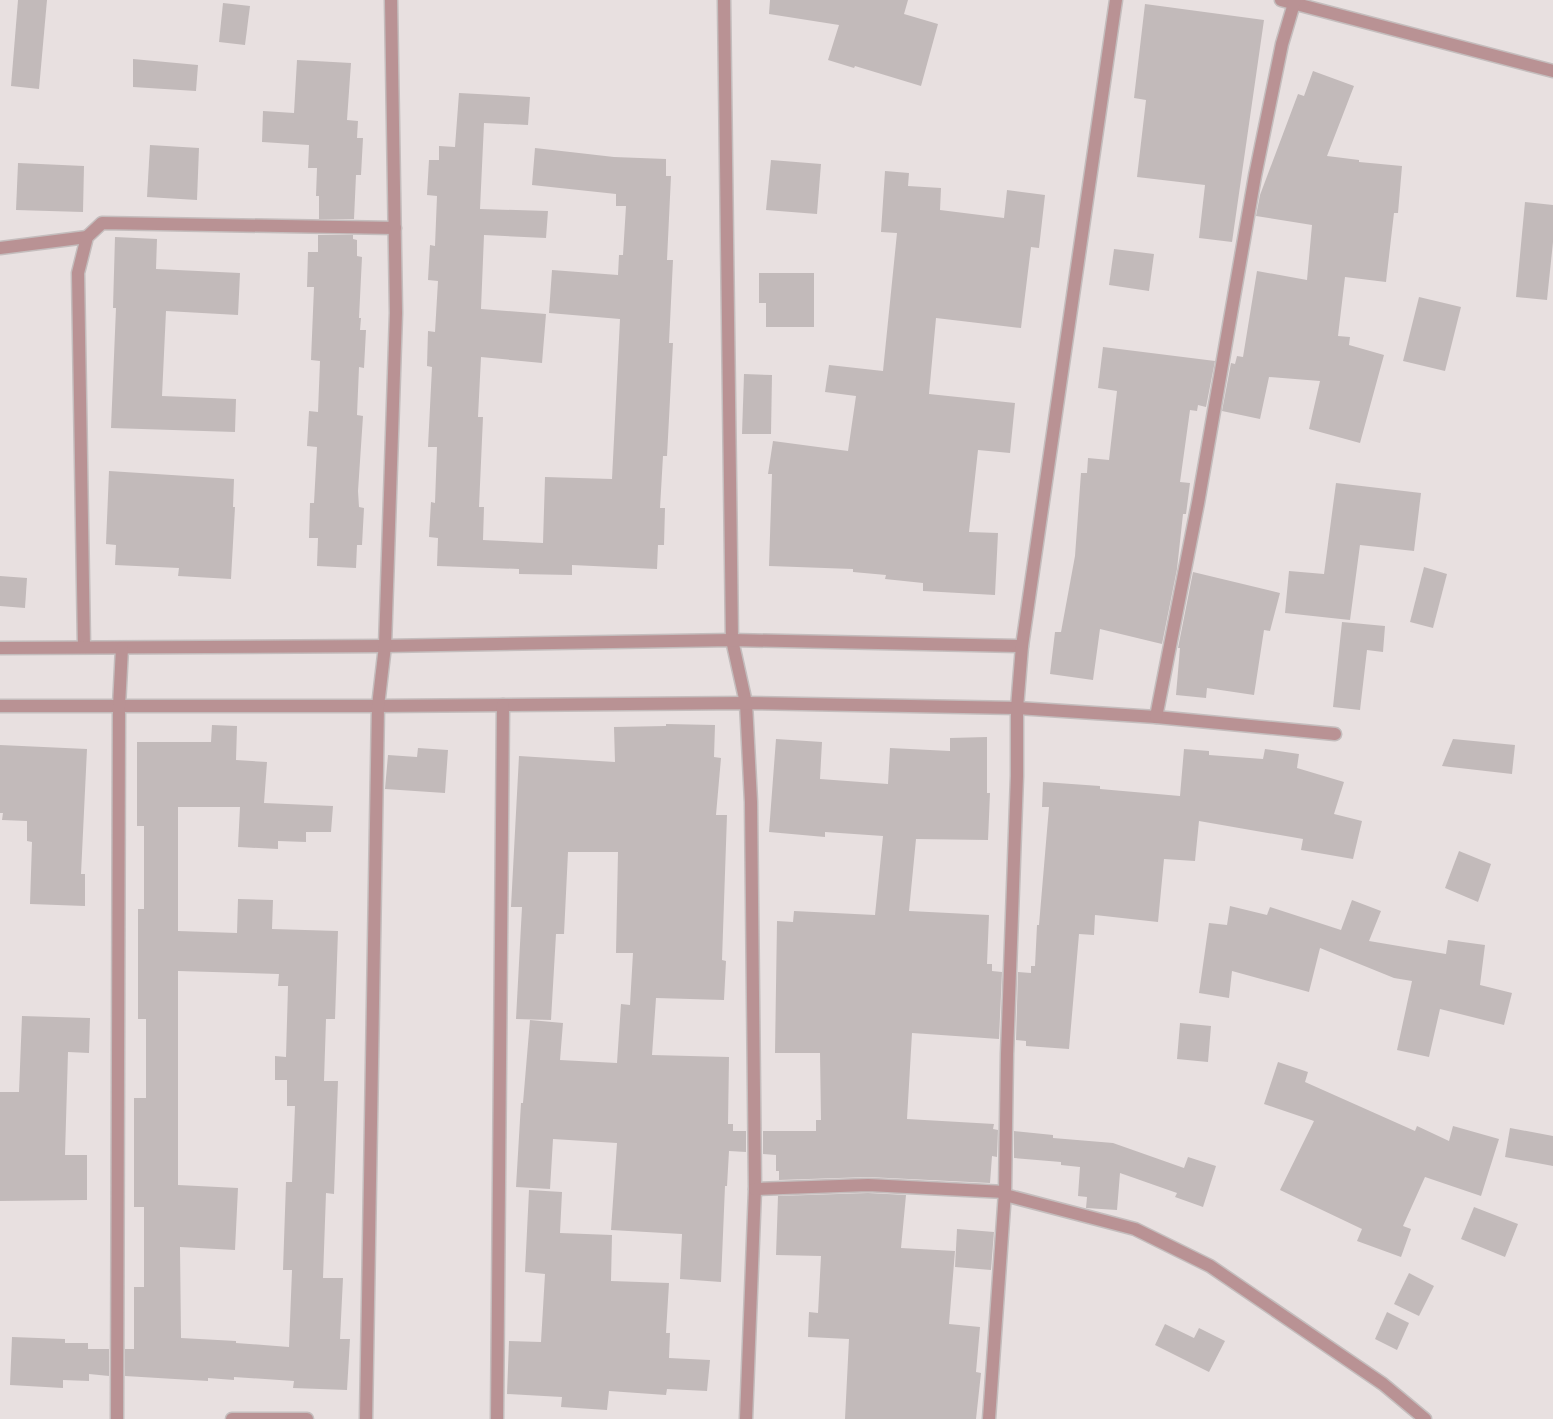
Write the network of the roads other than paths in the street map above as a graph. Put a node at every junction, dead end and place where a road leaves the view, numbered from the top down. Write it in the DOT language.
graph roads {
  1 [pos="391,0"];
  2 [pos="724,0"];
  3 [pos="1116,0"];
  4 [pos="1290,1"];
  5 [pos="1553,71"];
  6 [pos="395,228"];
  7 [pos="87,237"];
  8 [pos="0,248"];
  9 [pos="732,640"];
  10 [pos="385,646"];
  11 [pos="1022,646"];
  12 [pos="0,648"];
  13 [pos="84,648"];
  14 [pos="122,648"];
  15 [pos="746,703"];
  16 [pos="503,704"];
  17 [pos="0,706"];
  18 [pos="119,706"];
  19 [pos="378,706"];
  20 [pos="1017,708"];
  21 [pos="1156,717"];
  22 [pos="1335,734"];
  23 [pos="755,1189"];
  24 [pos="1005,1193"];
  25 [pos="253,1418"];
  26 [pos="117,1419"];
  27 [pos="232,1419"];
  28 [pos="307,1419"];
  29 [pos="366,1419"];
  30 [pos="497,1419"];
  31 [pos="746,1419"];
  32 [pos="989,1419"];
  33 [pos="1425,1419"];
  1 -- 6 [label="street"];
  2 -- 9 [label="street"];
  3 -- 11 [label="street"];
  4 -- 5 [label="street"];
  4 -- 21 [label="street"];
  6 -- 7 [label="street"];
  6 -- 10 [label="street"];
  7 -- 8 [label="street"];
  7 -- 13 [label="street"];
  9 -- 10 [label="street"];
  9 -- 11 [label="street"];
  9 -- 15 [label="street"];
  10 -- 14 [label="street"];
  10 -- 19 [label="street"];
  11 -- 20 [label="street"];
  12 -- 13 [label="street"];
  13 -- 14 [label="street"];
  14 -- 18 [label="street"];
  15 -- 16 [label="street"];
  15 -- 20 [label="street"];
  15 -- 23 [label="street"];
  16 -- 19 [label="street"];
  16 -- 30 [label="street"];
  17 -- 18 [label="street"];
  18 -- 19 [label="street"];
  18 -- 26 [label="street"];
  19 -- 29 [label="street"];
  20 -- 21 [label="street"];
  20 -- 24 [label="street"];
  21 -- 22 [label="street"];
  23 -- 24 [label="street"];
  23 -- 31 [label="street"];
  24 -- 32 [label="street"];
  24 -- 33 [label="street"];
  25 -- 27 [label="street"];
  25 -- 28 [label="street"];
}
